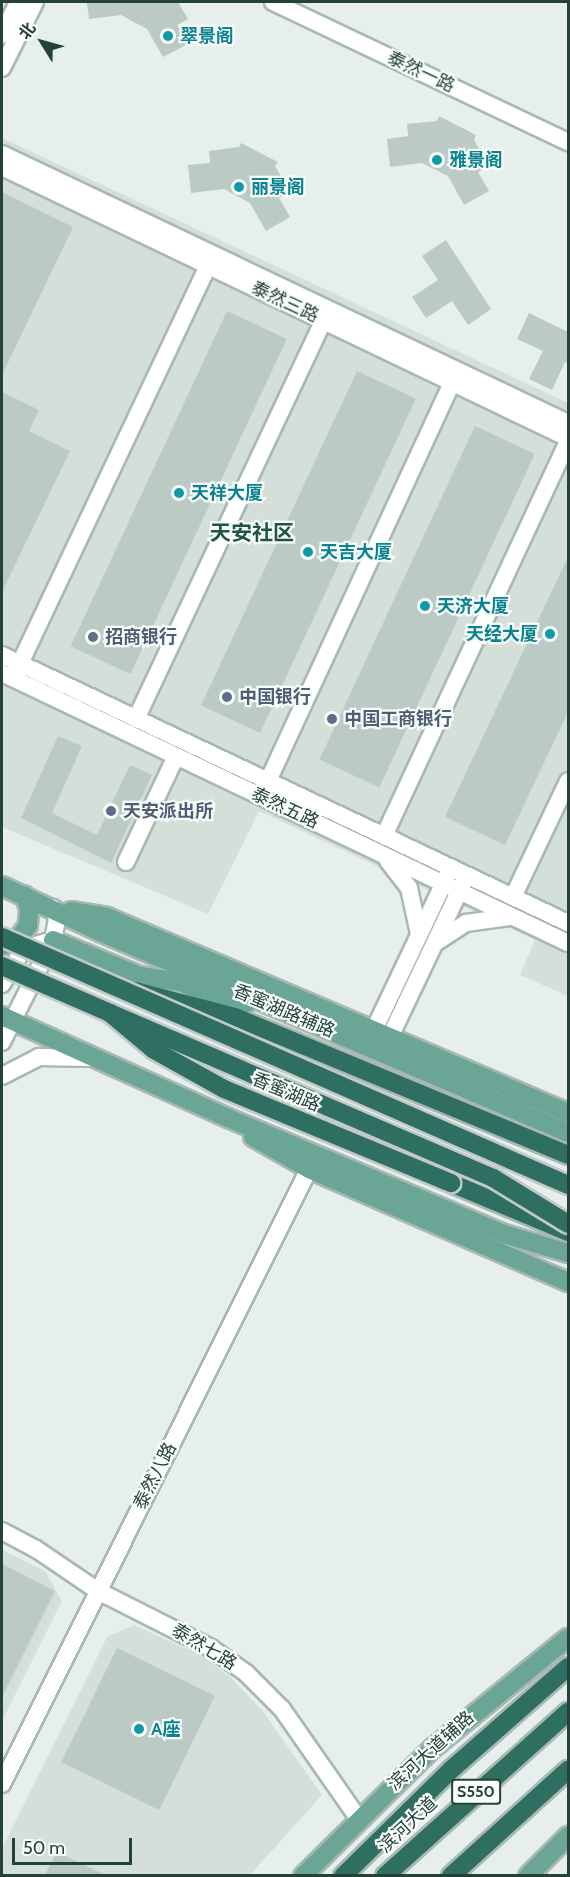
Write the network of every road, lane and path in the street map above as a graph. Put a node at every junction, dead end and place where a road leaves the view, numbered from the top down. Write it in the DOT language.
graph roads {
  1 [pos="18,2"];
  2 [pos="35,2"];
  3 [pos="273,2"];
  4 [pos="2,35"];
  5 [pos="2,68"];
  6 [pos="568,142"];
  7 [pos="2,154"];
  8 [pos="2,167"];
  9 [pos="211,260"];
  10 [pos="323,321"];
  11 [pos="452,382"];
  12 [pos="568,423"];
  13 [pos="568,439"];
  14 [pos="2,655"];
  15 [pos="11,672"];
  16 [pos="136,719"];
  17 [pos="177,756"];
  18 [pos="268,781"];
  19 [pos="568,782"];
  20 [pos="384,836"];
  21 [pos="375,851"];
  22 [pos="126,862"];
  23 [pos="451,867"];
  24 [pos="466,875"];
  25 [pos="443,884"];
  26 [pos="2,886"];
  27 [pos="459,891"];
  28 [pos="25,896"];
  29 [pos="513,897"];
  30 [pos="53,908"];
  31 [pos="515,917"];
  32 [pos="568,923"];
  33 [pos="419,935"];
  34 [pos="2,937"];
  35 [pos="53,940"];
  36 [pos="568,943"];
  37 [pos="434,944"];
  38 [pos="2,946"];
  39 [pos="2,966"];
  40 [pos="2,984"];
  41 [pos="122,988"];
  42 [pos="275,1007"];
  43 [pos="110,1012"];
  44 [pos="7,1018"];
  45 [pos="382,1034"];
  46 [pos="2,1042"];
  47 [pos="105,1061"];
  48 [pos="2,1076"];
  49 [pos="568,1113"];
  50 [pos="228,1119"];
  51 [pos="568,1133"];
  52 [pos="568,1155"];
  53 [pos="309,1169"];
  54 [pos="568,1185"];
  55 [pos="568,1224"];
  56 [pos="568,1232"];
  57 [pos="568,1253"];
  58 [pos="568,1282"];
  59 [pos="2,1531"];
  60 [pos="98,1591"];
  61 [pos="568,1638"];
  62 [pos="568,1667"];
  63 [pos="568,1712"];
  64 [pos="568,1770"];
  65 [pos="2,1784"];
  66 [pos="358,1818"];
  67 [pos="568,1836"];
  68 [pos="303,1875"];
  69 [pos="343,1875"];
  70 [pos="385,1875"];
  71 [pos="451,1875"];
  72 [pos="528,1875"];
  1 -- 4 [label="street"];
  2 -- 5 [label="street"];
  3 -- 6 [label="street, 泰然一路"];
  7 -- 9 [label="street, 泰然三路"];
  8 -- 9 [label="street, 泰然三路"];
  9 -- 10 [label="street, 泰然三路"];
  9 -- 12 [label="street, 泰然三路"];
  9 -- 15 [label="street"];
  10 -- 11 [label="street, 泰然三路"];
  10 -- 16 [label="street"];
  11 -- 13 [label="street, 泰然三路"];
  11 -- 18 [label="street"];
  13 -- 20 [label="street"];
  14 -- 15 [label="street, 泰然五路"];
  15 -- 16 [label="street, 泰然五路"];
  15 -- 17 [label="street, 泰然五路"];
  16 -- 18 [label="street, 泰然五路"];
  17 -- 21 [label="street, 泰然五路"];
  17 -- 22 [label="street"];
  18 -- 20 [label="street, 泰然五路"];
  19 -- 29 [label="street"];
  20 -- 23 [label="street, 泰然五路"];
  21 -- 25 [label="street, 泰然五路"];
  21 -- 33 [label="street"];
  23 -- 24 [label="street, 泰然五路"];
  23 -- 25 [label="street"];
  24 -- 27 [label="street"];
  24 -- 29 [label="street, 泰然五路"];
  25 -- 27 [label="street, 泰然五路"];
  25 -- 33 [label="street"];
  26 -- 28 [label="main road, 香蜜湖路辅路"];
  27 -- 31 [label="street, 泰然五路"];
  27 -- 37 [label="street"];
  28 -- 30 [label="main road, 香蜜湖路辅路"];
  28 -- 38 [label="main road"];
  29 -- 32 [label="street, 泰然五路"];
  30 -- 35 [label="street"];
  30 -- 42 [label="main road, 香蜜湖路辅路"];
  30 -- 45 [label="main road"];
  31 -- 36 [label="street, 泰然五路"];
  31 -- 37 [label="street"];
  33 -- 45 [label="street"];
  34 -- 41 [label="highway, bridge"];
  35 -- 40 [label="street"];
  35 -- 42 [label="main road"];
  35 -- 44 [label="street"];
  37 -- 45 [label="street"];
  39 -- 43 [label="highway, 香蜜湖路, bridge"];
  41 -- 52 [label="highway, bridge"];
  41 -- 54 [label="highway, bridge"];
  42 -- 51 [label="main road, 香蜜湖路辅路"];
  43 -- 55 [label="highway, bridge"];
  43 -- 56 [label="highway, 香蜜湖路, bridge"];
  44 -- 46 [label="street"];
  44 -- 47 [label="main road"];
  45 -- 49 [label="main road"];
  47 -- 48 [label="street"];
  47 -- 50 [label="main road"];
  50 -- 53 [label="main road"];
  50 -- 57 [label="main road"];
  53 -- 58 [label="main road"];
  53 -- 60 [label="street, 泰然八路"];
  59 -- 60 [label="street, 泰然七路"];
  60 -- 65 [label="street, 泰然八路"];
  60 -- 66 [label="street, 泰然七路"];
  61 -- 66 [label="main road, 滨河大道辅路"];
  62 -- 69 [label="highway"];
  63 -- 70 [label="highway, 滨河大道 / S550"];
  64 -- 71 [label="highway, S550"];
  66 -- 68 [label="main road, 滨河大道辅路"];
  67 -- 72 [label="main road"];
}
